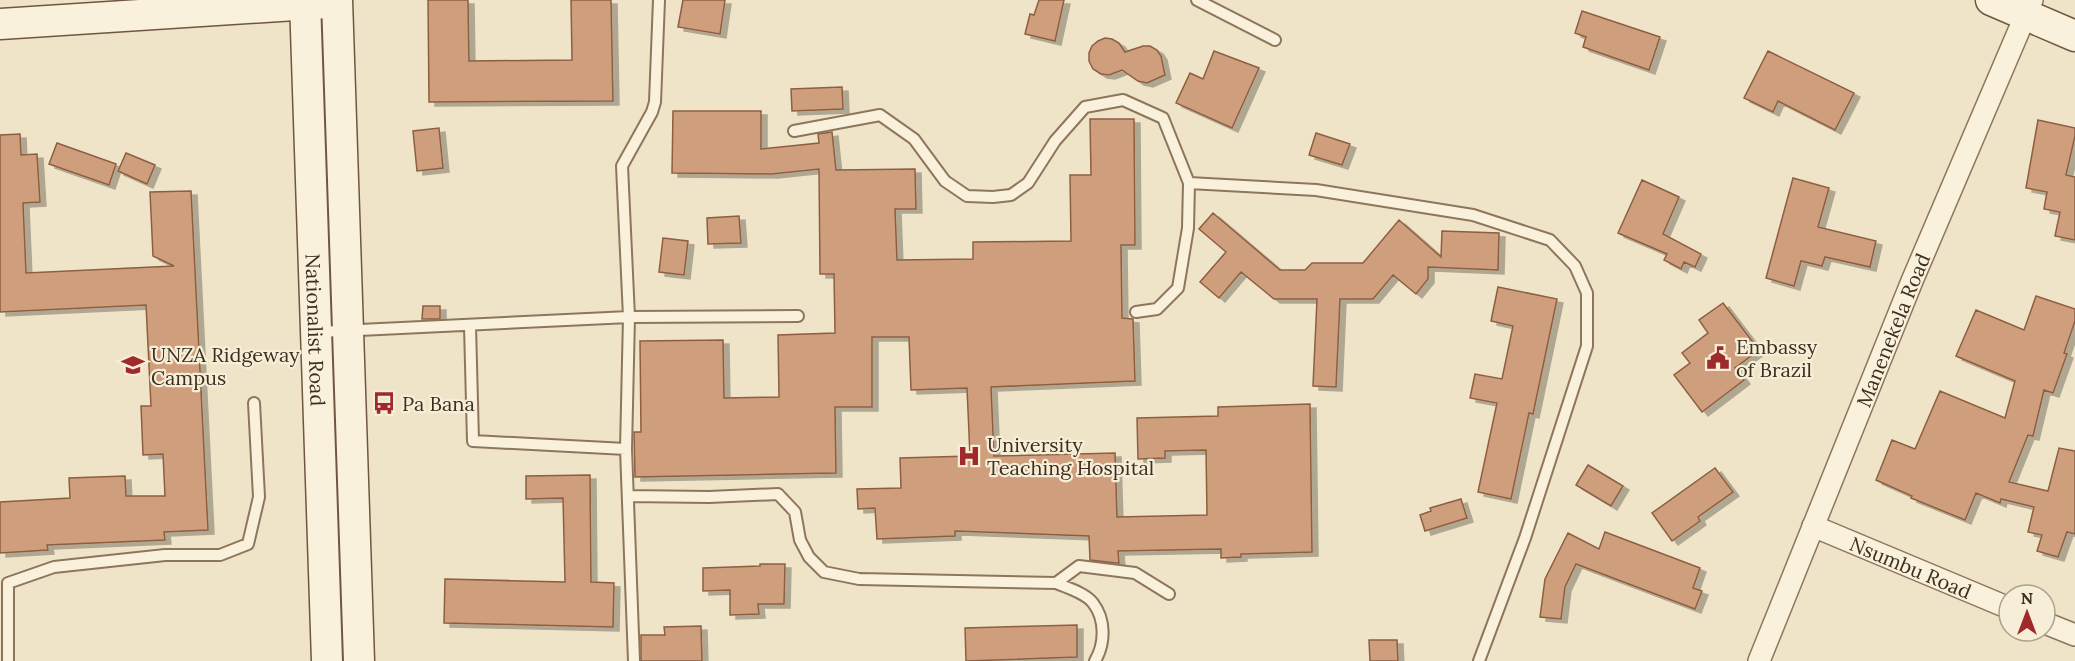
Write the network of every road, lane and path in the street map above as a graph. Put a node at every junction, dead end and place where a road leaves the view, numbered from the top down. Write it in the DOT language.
graph roads {
  1 [pos="659,0"];
  2 [pos="1197,0"];
  3 [pos="1991,0"];
  4 [pos="306,2"];
  5 [pos="337,2"];
  6 [pos="2029,7"];
  7 [pos="0,24"];
  8 [pos="2075,36"];
  9 [pos="1275,40"];
  10 [pos="794,131"];
  11 [pos="1189,183"];
  12 [pos="1136,312"];
  13 [pos="798,316"];
  14 [pos="629,317"];
  15 [pos="470,326"];
  16 [pos="317,332"];
  17 [pos="348,332"];
  18 [pos="254,403"];
  19 [pos="626,449"];
  20 [pos="628,496"];
  21 [pos="1813,526"];
  22 [pos="1056,583"];
  23 [pos="4,584"];
  24 [pos="1169,594"];
  25 [pos="1997,603"];
  26 [pos="2057,628"];
  27 [pos="2075,635"];
  28 [pos="8,661"];
  29 [pos="327,661"];
  30 [pos="359,661"];
  31 [pos="634,661"];
  32 [pos="1095,661"];
  33 [pos="1479,661"];
  34 [pos="1759,661"];
  1 -- 14 [label="lane"];
  2 -- 9 [label="lane"];
  3 -- 6 [label="main road"];
  4 -- 5 [label="main road"];
  4 -- 7 [label="main road"];
  4 -- 16 [label="main road, Nationalist Road"];
  5 -- 17 [label="main road, Nationalist Road"];
  6 -- 8 [label="main road"];
  6 -- 21 [label="street, Manenekela Road"];
  10 -- 11 [label="lane"];
  11 -- 12 [label="lane"];
  11 -- 33 [label="lane"];
  13 -- 14 [label="lane"];
  14 -- 15 [label="lane"];
  14 -- 19 [label="lane"];
  15 -- 17 [label="lane"];
  15 -- 19 [label="lane"];
  16 -- 17 [label="lane"];
  16 -- 29 [label="main road, Nationalist Road"];
  17 -- 30 [label="main road, Nationalist Road"];
  18 -- 23 [label="lane"];
  19 -- 20 [label="lane"];
  20 -- 22 [label="lane"];
  20 -- 31 [label="lane"];
  21 -- 25 [label="street, Nsumbu Road"];
  21 -- 34 [label="street, Manenekela Road"];
  22 -- 24 [label="lane"];
  22 -- 32 [label="lane"];
  23 -- 28 [label="lane"];
  26 -- 27 [label="street"];
}
